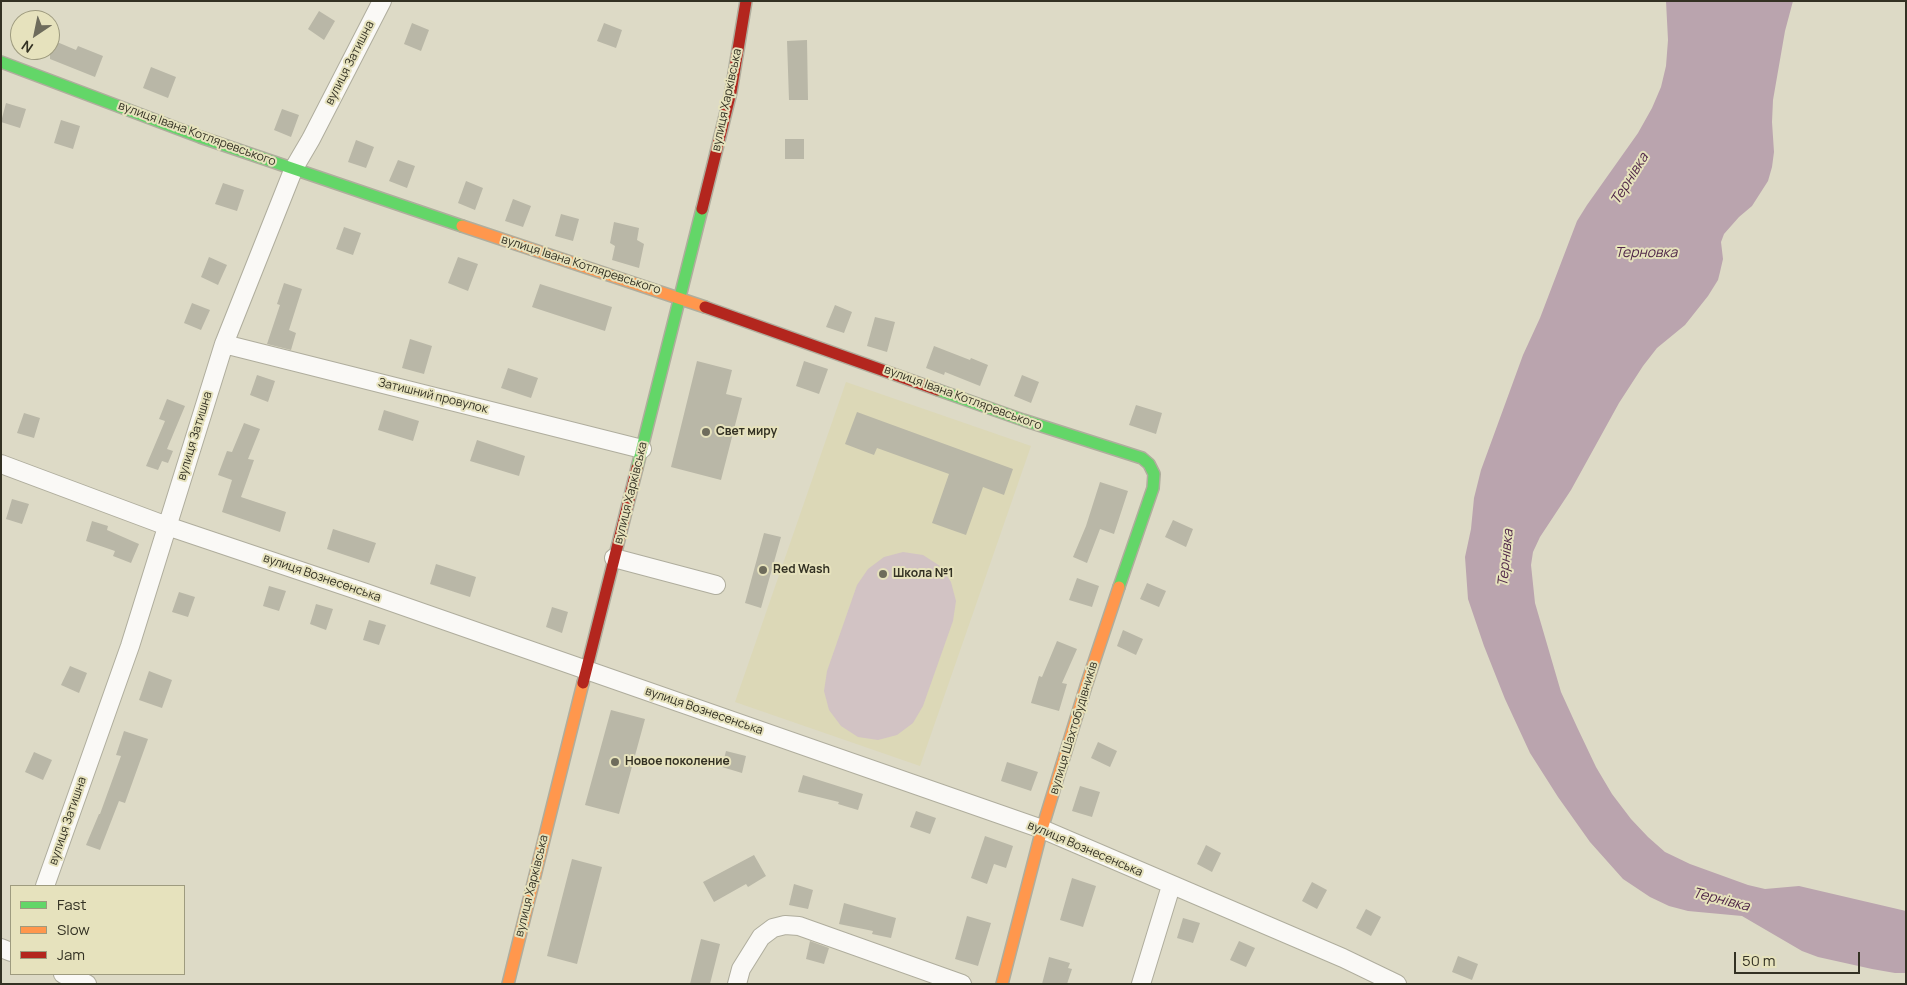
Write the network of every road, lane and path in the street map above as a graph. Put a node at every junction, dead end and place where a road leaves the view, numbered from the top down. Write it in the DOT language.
graph roads {
  1 [pos="382,1"];
  2 [pos="746,1"];
  3 [pos="1,62"];
  4 [pos="294,168"];
  5 [pos="680,298"];
  6 [pos="224,344"];
  7 [pos="642,449"];
  8 [pos="1,464"];
  9 [pos="1154,474"];
  10 [pos="167,526"];
  11 [pos="614,558"];
  12 [pos="716,585"];
  13 [pos="586,670"];
  14 [pos="1042,829"];
  15 [pos="45,885"];
  16 [pos="1171,886"];
  17 [pos="65,975"];
  18 [pos="87,984"];
  19 [pos="508,984"];
  20 [pos="737,984"];
  21 [pos="962,984"];
  22 [pos="1002,984"];
  23 [pos="1141,984"];
  24 [pos="1397,984"];
  1 -- 4 [label="street, вулиця Затишна"];
  2 -- 5 [label="street, вулиця Харківська"];
  3 -- 4 [label="street, вулиця Івана Котляревського"];
  4 -- 5 [label="street, вулиця Івана Котляревського"];
  4 -- 6 [label="street, вулиця Затишна"];
  5 -- 7 [label="street, вулиця Харківська"];
  5 -- 9 [label="street, вулиця Івана Котляревського"];
  6 -- 7 [label="street, Затишний провулок"];
  6 -- 10 [label="street, вулиця Затишна"];
  7 -- 11 [label="street, вулиця Харківська"];
  8 -- 10 [label="street, вулиця Вознесенська"];
  9 -- 14 [label="street, вулиця Шахтобудівників"];
  10 -- 13 [label="street, вулиця Вознесенська"];
  10 -- 15 [label="street, вулиця Затишна"];
  11 -- 12 [label="street"];
  11 -- 13 [label="street, вулиця Харківська"];
  13 -- 14 [label="street, вулиця Вознесенська"];
  13 -- 19 [label="street, вулиця Харківська"];
  14 -- 16 [label="street, вулиця Вознесенська"];
  14 -- 22 [label="street, вулиця Шахтобудівників"];
  16 -- 23 [label="street"];
  16 -- 24 [label="street, вулиця Вознесенська"];
  17 -- 18 [label="street"];
  20 -- 21 [label="street"];
}
